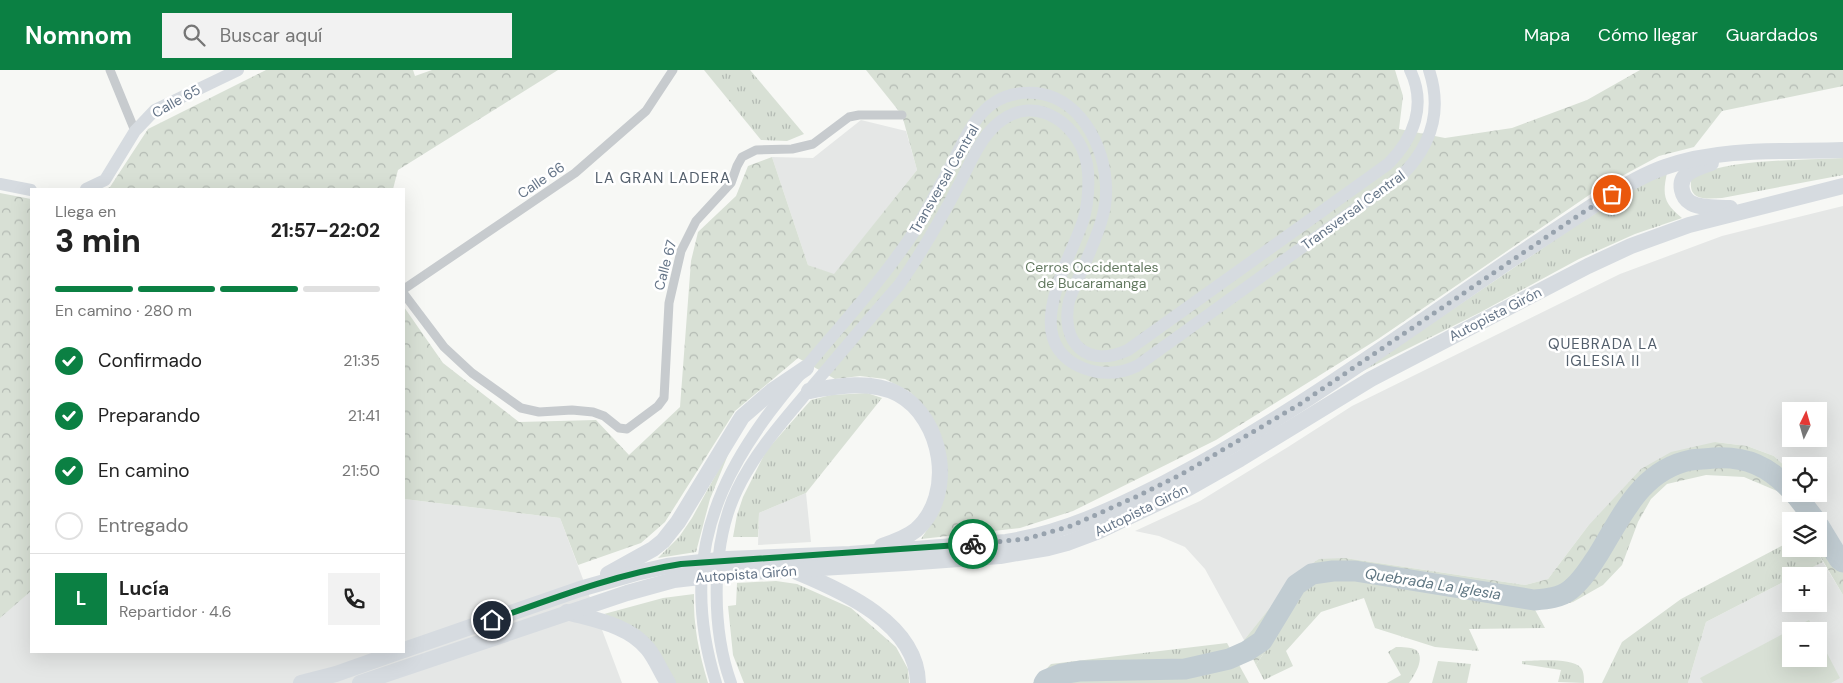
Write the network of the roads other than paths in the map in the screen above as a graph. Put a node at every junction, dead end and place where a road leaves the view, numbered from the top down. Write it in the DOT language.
graph roads {
  1 [pos="110,70"];
  2 [pos="238,70"];
  3 [pos="673,70"];
  4 [pos="1410,70"];
  5 [pos="1429,70"];
  6 [pos="902,115"];
  7 [pos="134,131"];
  8 [pos="1843,150"];
  9 [pos="1741,153"];
  10 [pos="0,184"];
  11 [pos="1843,186"];
  12 [pos="88,188"];
  13 [pos="30,190"];
  14 [pos="1746,210"];
  15 [pos="405,288"];
  16 [pos="405,295"];
  17 [pos="806,368"];
  18 [pos="809,391"];
  19 [pos="850,554"];
  20 [pos="793,571"];
  21 [pos="580,590"];
  22 [pos="567,612"];
  23 [pos="405,650"];
  24 [pos="396,653"];
  25 [pos="301,683"];
  26 [pos="360,683"];
  27 [pos="668,683"];
  28 [pos="716,683"];
  29 [pos="731,683"];
  30 [pos="918,683"];
  1 -- 7 [label="street"];
  2 -- 7 [label="main road, Calle 65"];
  3 -- 15 [label="street, Calle 66"];
  4 -- 17 [label="main road, Transversal Central"];
  5 -- 18 [label="main road, Transversal Central"];
  6 -- 16 [label="street, Calle 67"];
  7 -- 12 [label="main road, Calle 65"];
  8 -- 9 [label="highway, Autopista Girón"];
  9 -- 14 [label="highway"];
  9 -- 19 [label="highway, Autopista Girón"];
  10 -- 13 [label="main road"];
  11 -- 14 [label="highway, Autopista Girón"];
  14 -- 20 [label="highway, Autopista Girón"];
  17 -- 21 [label="highway"];
  17 -- 28 [label="main road, Transversal Central"];
  18 -- 19 [label="highway"];
  18 -- 29 [label="main road, Transversal Central"];
  19 -- 21 [label="highway, Autopista Girón"];
  20 -- 22 [label="highway, Autopista Girón"];
  20 -- 30 [label="highway"];
  21 -- 23 [label="highway, Autopista Girón"];
  22 -- 26 [label="highway, Autopista Girón"];
  22 -- 27 [label="highway"];
  24 -- 25 [label="highway, Autopista Girón"];
}
